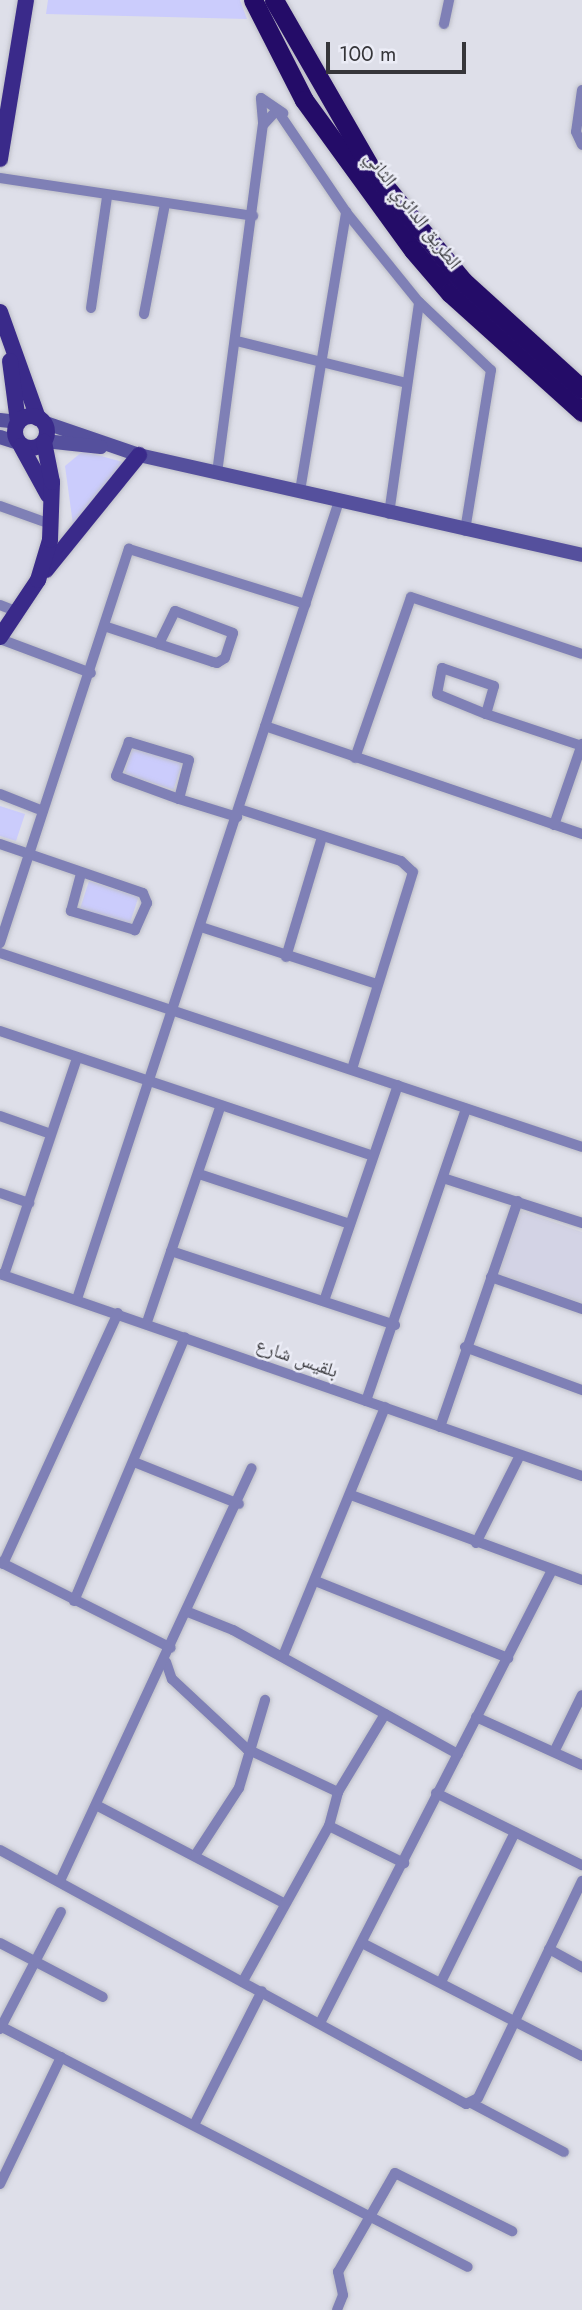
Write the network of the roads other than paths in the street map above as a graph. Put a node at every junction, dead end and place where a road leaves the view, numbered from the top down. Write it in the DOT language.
graph roads {
  1 [pos="26,0"];
  2 [pos="253,0"];
  3 [pos="274,0"];
  4 [pos="449,0"];
  5 [pos="444,24"];
  6 [pos="582,90"];
  7 [pos="285,115"];
  8 [pos="263,125"];
  9 [pos="582,145"];
  10 [pos="0,159"];
  11 [pos="0,178"];
  12 [pos="107,197"];
  13 [pos="165,204"];
  14 [pos="346,212"];
  15 [pos="253,216"];
  16 [pos="419,302"];
  17 [pos="91,307"];
  18 [pos="0,312"];
  19 [pos="144,314"];
  20 [pos="7,337"];
  21 [pos="237,341"];
  22 [pos="320,360"];
  23 [pos="407,383"];
  24 [pos="582,389"];
  25 [pos="582,412"];
  26 [pos="0,419"];
  27 [pos="41,420"];
  28 [pos="18,422"];
  29 [pos="0,437"];
  30 [pos="44,442"];
  31 [pos="20,444"];
  32 [pos="109,447"];
  33 [pos="139,455"];
  34 [pos="217,473"];
  35 [pos="300,491"];
  36 [pos="339,501"];
  37 [pos="52,504"];
  38 [pos="0,506"];
  39 [pos="389,514"];
  40 [pos="52,525"];
  41 [pos="465,531"];
  42 [pos="582,555"];
  43 [pos="38,580"];
  44 [pos="306,604"];
  45 [pos="0,606"];
  46 [pos="18,612"];
  47 [pos="104,626"];
  48 [pos="0,638"];
  49 [pos="159,644"];
  50 [pos="582,654"];
  51 [pos="91,673"];
  52 [pos="486,713"];
  53 [pos="265,726"];
  54 [pos="582,745"];
  55 [pos="355,758"];
  56 [pos="0,794"];
  57 [pos="179,799"];
  58 [pos="43,811"];
  59 [pos="238,813"];
  60 [pos="554,825"];
  61 [pos="582,834"];
  62 [pos="322,837"];
  63 [pos="0,844"];
  64 [pos="31,855"];
  65 [pos="81,873"];
  66 [pos="201,927"];
  67 [pos="0,943"];
  68 [pos="0,953"];
  69 [pos="286,957"];
  70 [pos="376,984"];
  71 [pos="173,1009"];
  72 [pos="0,1031"];
  73 [pos="77,1058"];
  74 [pos="352,1069"];
  75 [pos="149,1081"];
  76 [pos="398,1085"];
  77 [pos="220,1107"];
  78 [pos="466,1109"];
  79 [pos="0,1116"];
  80 [pos="51,1134"];
  81 [pos="582,1145"];
  82 [pos="373,1156"];
  83 [pos="199,1174"];
  84 [pos="443,1178"];
  85 [pos="0,1193"];
  86 [pos="518,1201"];
  87 [pos="29,1203"];
  88 [pos="582,1223"];
  89 [pos="350,1224"];
  90 [pos="171,1251"];
  91 [pos="2,1274"];
  92 [pos="491,1277"];
  93 [pos="77,1299"];
  94 [pos="324,1301"];
  95 [pos="582,1309"];
  96 [pos="118,1313"];
  97 [pos="147,1322"];
  98 [pos="395,1325"];
  99 [pos="186,1337"];
  100 [pos="465,1347"];
  101 [pos="582,1390"];
  102 [pos="366,1401"];
  103 [pos="385,1407"];
  104 [pos="440,1427"];
  105 [pos="520,1455"];
  106 [pos="134,1462"];
  107 [pos="252,1468"];
  108 [pos="582,1476"];
  109 [pos="351,1495"];
  110 [pos="239,1504"];
  111 [pos="476,1543"];
  112 [pos="2,1563"];
  113 [pos="552,1570"];
  114 [pos="582,1580"];
  115 [pos="318,1582"];
  116 [pos="74,1601"];
  117 [pos="188,1612"];
  118 [pos="170,1648"];
  119 [pos="283,1657"];
  120 [pos="508,1658"];
  121 [pos="166,1662"];
  122 [pos="582,1695"];
  123 [pos="264,1700"];
  124 [pos="385,1714"];
  125 [pos="476,1717"];
  126 [pos="247,1749"];
  127 [pos="555,1750"];
  128 [pos="458,1754"];
  129 [pos="582,1765"];
  130 [pos="338,1792"];
  131 [pos="436,1793"];
  132 [pos="96,1805"];
  133 [pos="328,1826"];
  134 [pos="515,1832"];
  135 [pos="0,1850"];
  136 [pos="196,1854"];
  137 [pos="404,1863"];
  138 [pos="582,1865"];
  139 [pos="60,1881"];
  140 [pos="582,1881"];
  141 [pos="285,1904"];
  142 [pos="61,1912"];
  143 [pos="0,1943"];
  144 [pos="363,1944"];
  145 [pos="550,1949"];
  146 [pos="35,1961"];
  147 [pos="582,1967"];
  148 [pos="243,1981"];
  149 [pos="441,1982"];
  150 [pos="262,1991"];
  151 [pos="103,1997"];
  152 [pos="516,2019"];
  153 [pos="320,2023"];
  154 [pos="0,2028"];
  155 [pos="582,2056"];
  156 [pos="61,2057"];
  157 [pos="471,2103"];
  158 [pos="194,2125"];
  159 [pos="564,2152"];
  160 [pos="0,2184"];
  161 [pos="369,2214"];
  162 [pos="512,2231"];
  163 [pos="468,2267"];
  164 [pos="337,2310"];
  1 -- 10 [label="main road"];
  2 -- 25 [label="highway, الطريق الدائري الثاني"];
  3 -- 24 [label="highway, الطريق الدائري الثاني"];
  4 -- 5 [label="street"];
  6 -- 9 [label="street"];
  7 -- 8 [label="street"];
  7 -- 8 [label="street"];
  7 -- 14 [label="street"];
  8 -- 15 [label="street"];
  11 -- 12 [label="street"];
  12 -- 13 [label="street"];
  12 -- 17 [label="street"];
  13 -- 15 [label="street"];
  13 -- 19 [label="street"];
  14 -- 16 [label="street"];
  14 -- 22 [label="street"];
  15 -- 21 [label="street"];
  16 -- 23 [label="street"];
  16 -- 41 [label="street"];
  18 -- 20 [label="main road"];
  20 -- 27 [label="main road"];
  20 -- 28 [label="main road"];
  21 -- 22 [label="street"];
  21 -- 34 [label="street"];
  22 -- 23 [label="street"];
  22 -- 35 [label="street"];
  23 -- 39 [label="street"];
  26 -- 28 [label="street"];
  27 -- 28 [label="main road"];
  27 -- 30 [label="main road"];
  27 -- 32 [label="street"];
  28 -- 31 [label="main road"];
  29 -- 31 [label="street"];
  30 -- 31 [label="main road"];
  30 -- 32 [label="street"];
  30 -- 37 [label="main road"];
  31 -- 37 [label="main road"];
  32 -- 33 [label="street"];
  33 -- 34 [label="street"];
  33 -- 43 [label="main road"];
  34 -- 35 [label="street"];
  35 -- 36 [label="street"];
  36 -- 39 [label="street"];
  36 -- 44 [label="street"];
  37 -- 40 [label="main road"];
  38 -- 40 [label="street"];
  39 -- 41 [label="street"];
  40 -- 43 [label="main road"];
  41 -- 42 [label="street"];
  43 -- 46 [label="main road"];
  44 -- 47 [label="street"];
  44 -- 53 [label="street"];
  45 -- 46 [label="street"];
  46 -- 48 [label="main road"];
  47 -- 49 [label="street"];
  47 -- 51 [label="street"];
  48 -- 51 [label="street"];
  49 -- 49 [label="street"];
  50 -- 55 [label="street"];
  51 -- 58 [label="street"];
  52 -- 52 [label="street"];
  52 -- 54 [label="street"];
  53 -- 55 [label="street"];
  53 -- 59 [label="street"];
  54 -- 60 [label="street"];
  55 -- 60 [label="street"];
  56 -- 58 [label="street"];
  57 -- 57 [label="street"];
  57 -- 59 [label="street"];
  58 -- 64 [label="street"];
  59 -- 62 [label="street"];
  59 -- 66 [label="street"];
  60 -- 61 [label="street"];
  62 -- 69 [label="street"];
  62 -- 70 [label="street"];
  63 -- 64 [label="street"];
  64 -- 65 [label="street"];
  64 -- 67 [label="street"];
  65 -- 65 [label="street"];
  66 -- 69 [label="street"];
  66 -- 71 [label="street"];
  68 -- 71 [label="street"];
  69 -- 70 [label="street"];
  70 -- 74 [label="street"];
  71 -- 74 [label="street"];
  71 -- 75 [label="street"];
  72 -- 73 [label="street"];
  73 -- 75 [label="street"];
  73 -- 80 [label="street"];
  74 -- 76 [label="street"];
  75 -- 77 [label="street"];
  75 -- 93 [label="street"];
  76 -- 78 [label="street"];
  76 -- 82 [label="street"];
  77 -- 82 [label="street"];
  77 -- 83 [label="street"];
  78 -- 81 [label="street"];
  78 -- 84 [label="street"];
  79 -- 80 [label="street"];
  80 -- 87 [label="street"];
  82 -- 89 [label="street"];
  83 -- 89 [label="street"];
  83 -- 90 [label="street"];
  84 -- 86 [label="street"];
  84 -- 98 [label="street"];
  85 -- 87 [label="street"];
  86 -- 88 [label="street"];
  86 -- 92 [label="street"];
  87 -- 91 [label="street"];
  89 -- 94 [label="street"];
  90 -- 94 [label="street"];
  90 -- 97 [label="street"];
  91 -- 93 [label="street, بلقيس شارع"];
  92 -- 95 [label="street"];
  92 -- 100 [label="street"];
  93 -- 96 [label="street, بلقيس شارع"];
  94 -- 98 [label="street"];
  96 -- 97 [label="street, بلقيس شارع"];
  96 -- 112 [label="street"];
  97 -- 99 [label="street, بلقيس شارع"];
  98 -- 102 [label="street"];
  99 -- 102 [label="street, بلقيس شارع"];
  99 -- 106 [label="street"];
  100 -- 101 [label="street"];
  100 -- 104 [label="street"];
  102 -- 103 [label="street, بلقيس شارع"];
  103 -- 104 [label="street, بلقيس شارع"];
  103 -- 109 [label="street"];
  104 -- 105 [label="street, بلقيس شارع"];
  105 -- 108 [label="street, بلقيس شارع"];
  105 -- 111 [label="street"];
  106 -- 110 [label="street"];
  106 -- 116 [label="street"];
  107 -- 110 [label="street"];
  109 -- 111 [label="street"];
  109 -- 115 [label="street"];
  110 -- 117 [label="street"];
  111 -- 113 [label="street"];
  112 -- 116 [label="street"];
  113 -- 114 [label="street"];
  113 -- 120 [label="street"];
  115 -- 119 [label="street"];
  115 -- 120 [label="street"];
  116 -- 118 [label="street"];
  117 -- 118 [label="street"];
  117 -- 119 [label="street"];
  118 -- 121 [label="street"];
  119 -- 124 [label="street"];
  120 -- 125 [label="street"];
  121 -- 126 [label="street"];
  121 -- 132 [label="street"];
  122 -- 127 [label="street"];
  123 -- 126 [label="street"];
  124 -- 128 [label="street"];
  124 -- 130 [label="street"];
  125 -- 127 [label="street"];
  125 -- 128 [label="street"];
  126 -- 130 [label="street"];
  126 -- 136 [label="street"];
  127 -- 129 [label="street"];
  128 -- 131 [label="street"];
  130 -- 133 [label="street"];
  131 -- 134 [label="street"];
  131 -- 137 [label="street"];
  132 -- 136 [label="street"];
  132 -- 139 [label="street"];
  133 -- 137 [label="street"];
  133 -- 141 [label="street"];
  134 -- 138 [label="street"];
  134 -- 149 [label="street"];
  135 -- 139 [label="street"];
  136 -- 141 [label="street"];
  137 -- 144 [label="street"];
  139 -- 148 [label="street"];
  140 -- 145 [label="street"];
  141 -- 148 [label="street"];
  142 -- 146 [label="street"];
  143 -- 146 [label="street"];
  144 -- 149 [label="street"];
  144 -- 153 [label="street"];
  145 -- 147 [label="street"];
  145 -- 152 [label="street"];
  146 -- 151 [label="street"];
  146 -- 154 [label="street"];
  148 -- 150 [label="street"];
  149 -- 152 [label="street"];
  150 -- 153 [label="street"];
  150 -- 158 [label="street"];
  152 -- 155 [label="street"];
  152 -- 157 [label="street"];
  153 -- 157 [label="street"];
  154 -- 156 [label="street"];
  156 -- 158 [label="street"];
  156 -- 160 [label="street"];
  157 -- 159 [label="street"];
  158 -- 161 [label="street"];
  161 -- 162 [label="street"];
  161 -- 163 [label="street"];
  161 -- 164 [label="street"];
}
